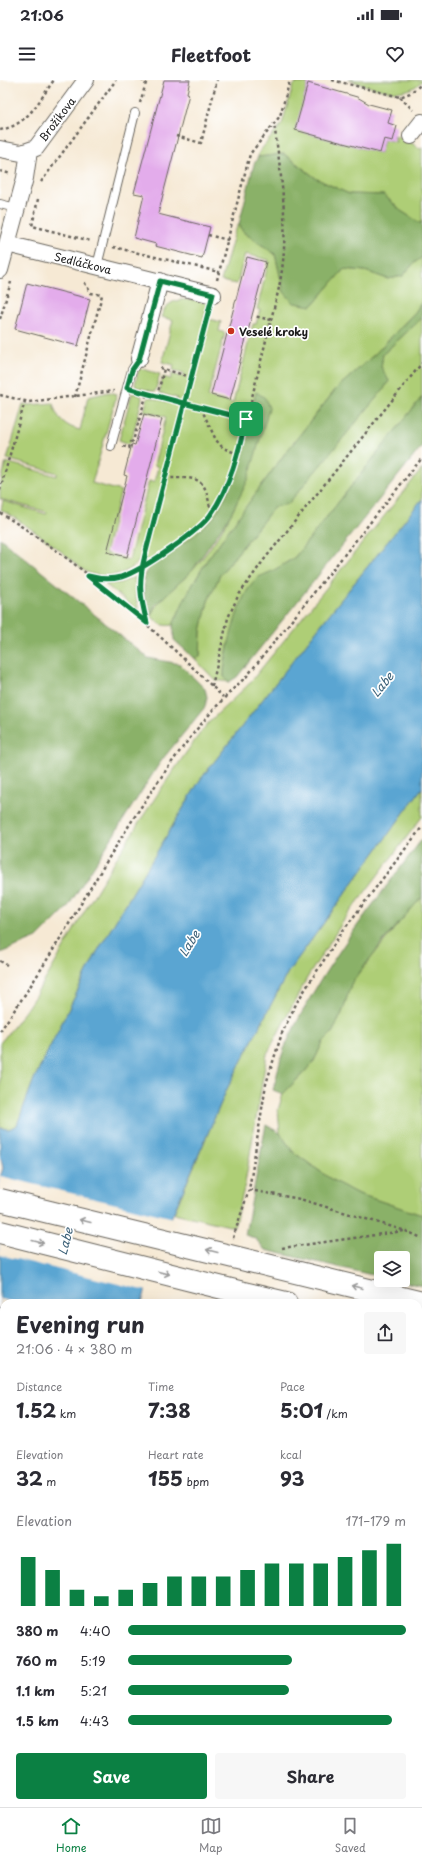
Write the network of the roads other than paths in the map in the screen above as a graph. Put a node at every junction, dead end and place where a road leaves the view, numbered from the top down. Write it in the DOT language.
graph roads {
  1 [pos="86,80"];
  2 [pos="135,113"];
  3 [pos="419,118"];
  4 [pos="411,136"];
  5 [pos="0,149"];
  6 [pos="29,151"];
  7 [pos="0,204"];
  8 [pos="16,208"];
  9 [pos="7,244"];
  10 [pos="97,266"];
  11 [pos="5,276"];
  12 [pos="160,281"];
  13 [pos="213,294"];
  14 [pos="139,360"];
  15 [pos="111,446"];
  16 [pos="0,1200"];
  17 [pos="0,1232"];
  18 [pos="269,1299"];
  19 [pos="406,1299"];
  1 -- 6 [label="street, Brožíkova"];
  2 -- 10 [label="lane"];
  3 -- 4 [label="street"];
  5 -- 6 [label="street, Brožíkova"];
  6 -- 8 [label="street"];
  7 -- 8 [label="lane"];
  8 -- 9 [label="street"];
  9 -- 10 [label="street, Sedláčkova"];
  9 -- 11 [label="street"];
  10 -- 12 [label="street, Sedláčkova"];
  12 -- 13 [label="street, Sedláčkova"];
  12 -- 14 [label="street"];
  14 -- 15 [label="lane"];
  19 -- 16 [label="main road, one-way, bridge"];
  17 -- 18 [label="main road, one-way, bridge"];
}
